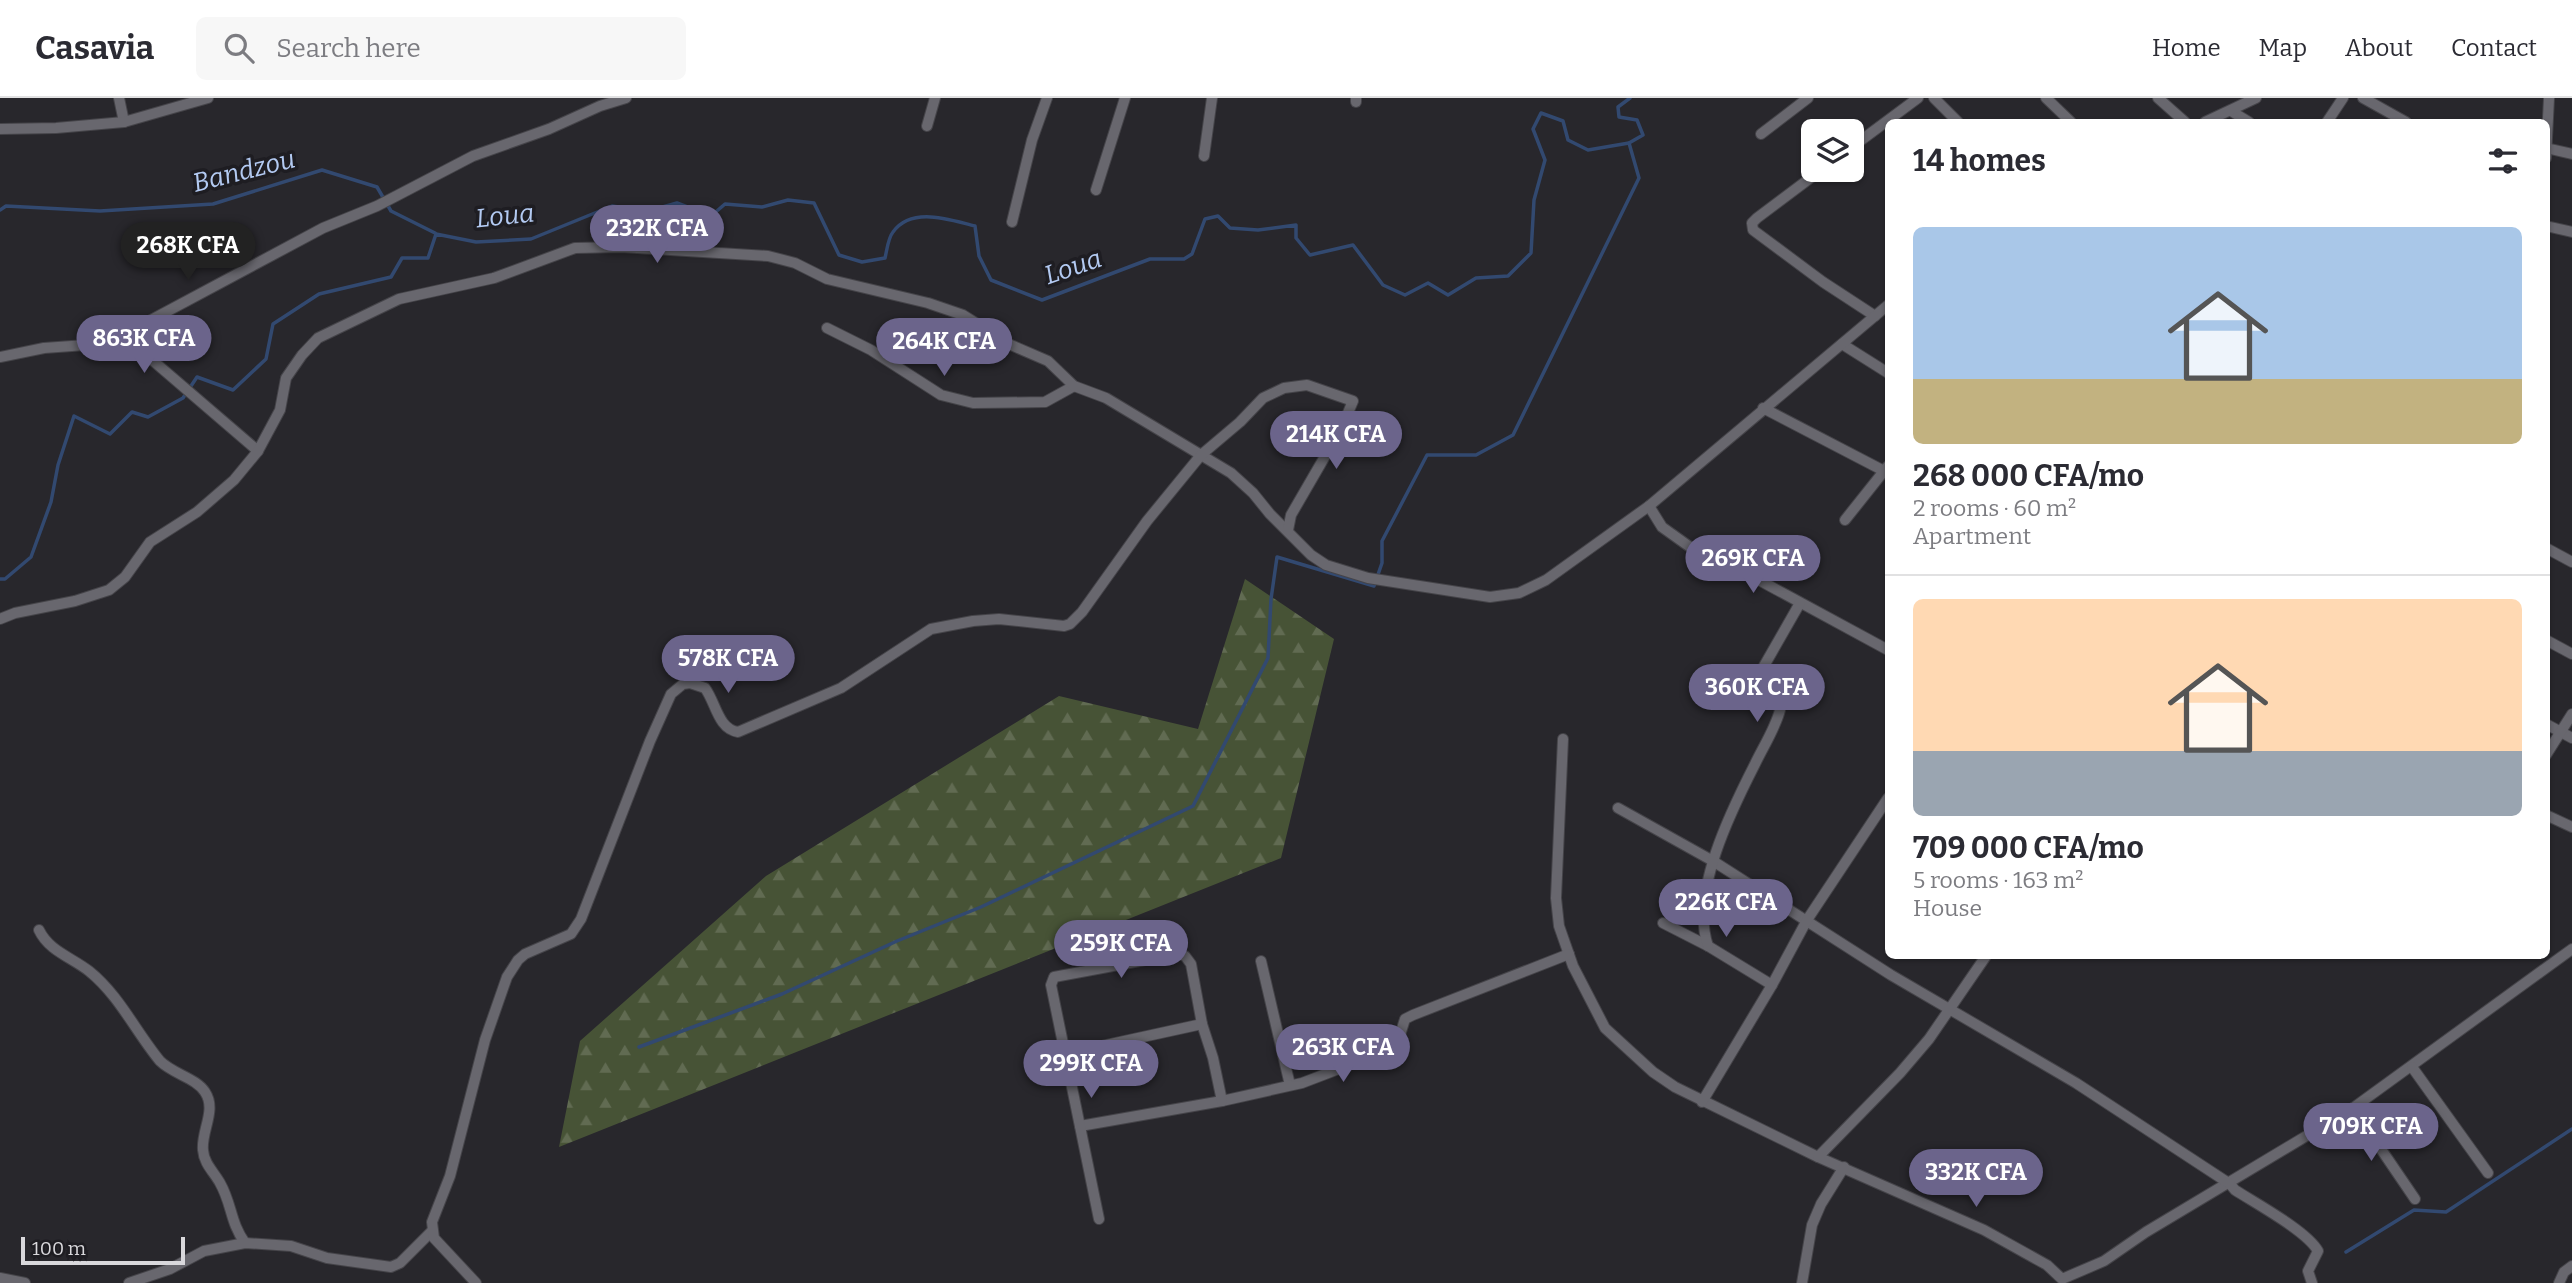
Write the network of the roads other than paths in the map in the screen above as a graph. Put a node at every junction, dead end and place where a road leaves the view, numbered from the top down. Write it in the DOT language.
graph roads {
  1 [pos="119,98"];
  2 [pos="208,98"];
  3 [pos="626,98"];
  4 [pos="935,98"];
  5 [pos="1047,98"];
  6 [pos="1125,98"];
  7 [pos="1212,98"];
  8 [pos="1808,98"];
  9 [pos="1918,98"];
  10 [pos="1934,98"];
  11 [pos="2046,98"];
  12 [pos="2158,98"];
  13 [pos="2256,98"];
  14 [pos="2343,98"];
  15 [pos="2363,98"];
  16 [pos="2549,98"];
  17 [pos="606,101"];
  18 [pos="2231,111"];
  19 [pos="1890,119"];
  20 [pos="1955,119"];
  21 [pos="2068,119"];
  22 [pos="2182,119"];
  23 [pos="2212,119"];
  24 [pos="2244,119"];
  25 [pos="2328,119"];
  26 [pos="2401,119"];
  27 [pos="2548,119"];
  28 [pos="124,122"];
  29 [pos="1885,122"];
  30 [pos="928,126"];
  31 [pos="0,129"];
  32 [pos="1761,134"];
  33 [pos="1864,138"];
  34 [pos="2550,151"];
  35 [pos="2572,155"];
  36 [pos="1204,156"];
  37 [pos="1805,182"];
  38 [pos="1096,190"];
  39 [pos="1012,222"];
  40 [pos="2550,227"];
  41 [pos="2572,232"];
  42 [pos="1885,308"];
  43 [pos="1875,316"];
  44 [pos="827,328"];
  45 [pos="123,335"];
  46 [pos="1842,344"];
  47 [pos="0,357"];
  48 [pos="1885,371"];
  49 [pos="1074,386"];
  50 [pos="1763,408"];
  51 [pos="258,451"];
  52 [pos="1201,455"];
  53 [pos="1885,469"];
  54 [pos="1885,472"];
  55 [pos="1649,506"];
  56 [pos="1845,520"];
  57 [pos="1287,530"];
  58 [pos="2550,550"];
  59 [pos="2572,562"];
  60 [pos="1800,603"];
  61 [pos="0,619"];
  62 [pos="2550,642"];
  63 [pos="1885,648"];
  64 [pos="2572,654"];
  65 [pos="2572,714"];
  66 [pos="2550,726"];
  67 [pos="2560,732"];
  68 [pos="2572,738"];
  69 [pos="1563,739"];
  70 [pos="2550,748"];
  71 [pos="1885,802"];
  72 [pos="1618,808"];
  73 [pos="2550,817"];
  74 [pos="2572,827"];
  75 [pos="1713,861"];
  76 [pos="1807,920"];
  77 [pos="1663,923"];
  78 [pos="39,930"];
  79 [pos="1708,946"];
  80 [pos="2572,948"];
  81 [pos="1569,954"];
  82 [pos="1984,959"];
  83 [pos="1261,961"];
  84 [pos="1772,985"];
  85 [pos="1949,1009"];
  86 [pos="1202,1024"];
  87 [pos="1065,1054"];
  88 [pos="2412,1067"];
  89 [pos="1290,1085"];
  90 [pos="1222,1101"];
  91 [pos="1702,1102"];
  92 [pos="2353,1108"];
  93 [pos="1080,1126"];
  94 [pos="1818,1157"];
  95 [pos="1844,1167"];
  96 [pos="2488,1173"];
  97 [pos="2230,1184"];
  98 [pos="2415,1199"];
  99 [pos="1099,1219"];
  100 [pos="432,1231"];
  101 [pos="245,1243"];
  102 [pos="2572,1266"];
  103 [pos="0,1278"];
  104 [pos="2060,1281"];
  105 [pos="25,1283"];
  106 [pos="129,1283"];
  107 [pos="476,1283"];
  108 [pos="1802,1283"];
  109 [pos="2312,1283"];
  110 [pos="2559,1283"];
  1 -- 28 [label="street"];
  2 -- 28 [label="street"];
  3 -- 17 [label="street"];
  4 -- 30 [label="street"];
  5 -- 39 [label="street"];
  6 -- 38 [label="street"];
  7 -- 36 [label="street"];
  8 -- 32 [label="street"];
  9 -- 19 [label="street"];
  10 -- 20 [label="street"];
  11 -- 21 [label="street"];
  12 -- 22 [label="street"];
  13 -- 18 [label="street"];
  14 -- 25 [label="street"];
  15 -- 26 [label="street"];
  16 -- 27 [label="street"];
  17 -- 45 [label="street"];
  18 -- 23 [label="street"];
  18 -- 24 [label="street"];
  28 -- 31 [label="street"];
  29 -- 33 [label="street"];
  34 -- 35 [label="street"];
  37 -- 43 [label="street"];
  40 -- 41 [label="street"];
  42 -- 43 [label="street"];
  43 -- 46 [label="street"];
  44 -- 49 [label="street"];
  45 -- 47 [label="street"];
  45 -- 51 [label="street"];
  46 -- 48 [label="street"];
  46 -- 50 [label="street"];
  49 -- 51 [label="street"];
  49 -- 52 [label="street"];
  50 -- 53 [label="street"];
  50 -- 55 [label="street"];
  51 -- 61 [label="street"];
  52 -- 57 [label="street"];
  52 -- 57 [label="street"];
  52 -- 100 [label="street"];
  54 -- 56 [label="street"];
  55 -- 57 [label="street"];
  55 -- 60 [label="street"];
  58 -- 59 [label="street"];
  60 -- 63 [label="street"];
  60 -- 75 [label="street"];
  62 -- 64 [label="street"];
  65 -- 67 [label="street"];
  66 -- 67 [label="street"];
  67 -- 68 [label="street"];
  67 -- 70 [label="street"];
  69 -- 81 [label="street"];
  71 -- 76 [label="street"];
  72 -- 75 [label="street"];
  73 -- 74 [label="street"];
  75 -- 76 [label="street"];
  75 -- 79 [label="street"];
  76 -- 84 [label="street"];
  76 -- 85 [label="street"];
  77 -- 79 [label="street"];
  78 -- 101 [label="street"];
  79 -- 84 [label="street"];
  80 -- 88 [label="street"];
  81 -- 89 [label="street"];
  81 -- 91 [label="street"];
  82 -- 85 [label="street"];
  83 -- 89 [label="street"];
  84 -- 91 [label="street"];
  85 -- 94 [label="street"];
  85 -- 97 [label="street"];
  86 -- 87 [label="street"];
  86 -- 87 [label="street"];
  86 -- 90 [label="street"];
  87 -- 93 [label="street"];
  88 -- 92 [label="street"];
  88 -- 96 [label="street"];
  89 -- 90 [label="street"];
  90 -- 93 [label="street"];
  91 -- 94 [label="street"];
  92 -- 97 [label="street"];
  92 -- 98 [label="street"];
  93 -- 99 [label="street"];
  94 -- 95 [label="street"];
  95 -- 104 [label="street"];
  95 -- 108 [label="street"];
  97 -- 104 [label="street"];
  97 -- 109 [label="street"];
  100 -- 101 [label="street"];
  100 -- 107 [label="street"];
  101 -- 106 [label="street"];
  102 -- 110 [label="street"];
  103 -- 105 [label="street"];
}
